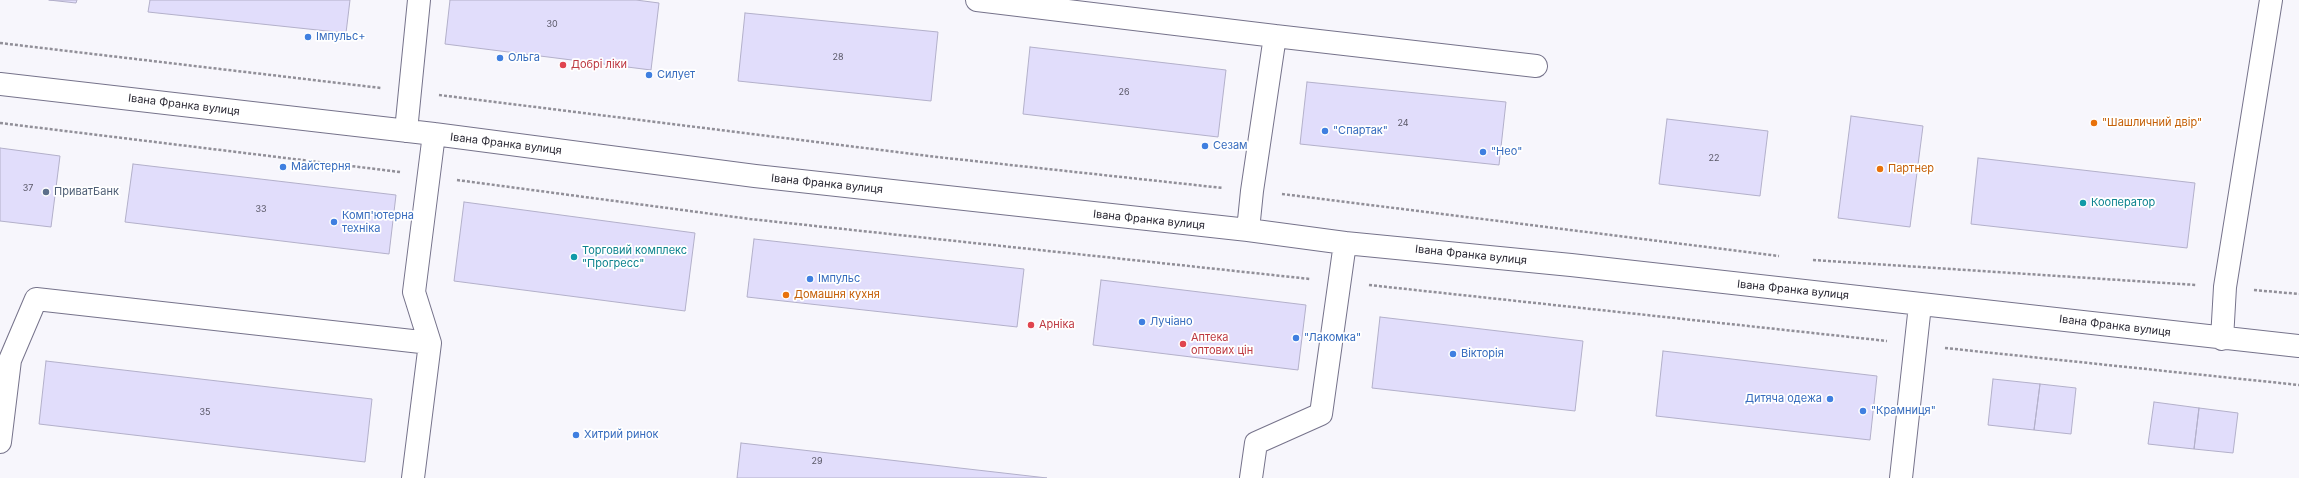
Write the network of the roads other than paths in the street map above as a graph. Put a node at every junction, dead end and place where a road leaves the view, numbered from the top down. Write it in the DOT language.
graph roads {
  1 [pos="419,0"];
  2 [pos="977,0"];
  3 [pos="2271,0"];
  4 [pos="1276,36"];
  5 [pos="1536,66"];
  6 [pos="0,84"];
  7 [pos="406,131"];
  8 [pos="434,134"];
  9 [pos="1248,230"];
  10 [pos="1345,243"];
  11 [pos="1920,305"];
  12 [pos="2222,339"];
  13 [pos="430,343"];
  14 [pos="2299,346"];
  15 [pos="5,360"];
  16 [pos="0,442"];
  17 [pos="413,478"];
  18 [pos="1251,478"];
  19 [pos="1901,478"];
  1 -- 7 [label="street"];
  2 -- 4 [label="street"];
  3 -- 12 [label="street"];
  4 -- 5 [label="street"];
  4 -- 9 [label="street"];
  6 -- 7 [label="street, Івана Франка вулиця"];
  7 -- 8 [label="street, Івана Франка вулиця"];
  8 -- 9 [label="street, Івана Франка вулиця"];
  8 -- 13 [label="street"];
  9 -- 10 [label="street, Івана Франка вулиця"];
  10 -- 11 [label="street, Івана Франка вулиця"];
  10 -- 18 [label="street"];
  11 -- 12 [label="street, Івана Франка вулиця"];
  11 -- 19 [label="street"];
  12 -- 14 [label="street, Івана Франка вулиця"];
  13 -- 15 [label="street"];
  13 -- 17 [label="street"];
  15 -- 16 [label="street"];
}
